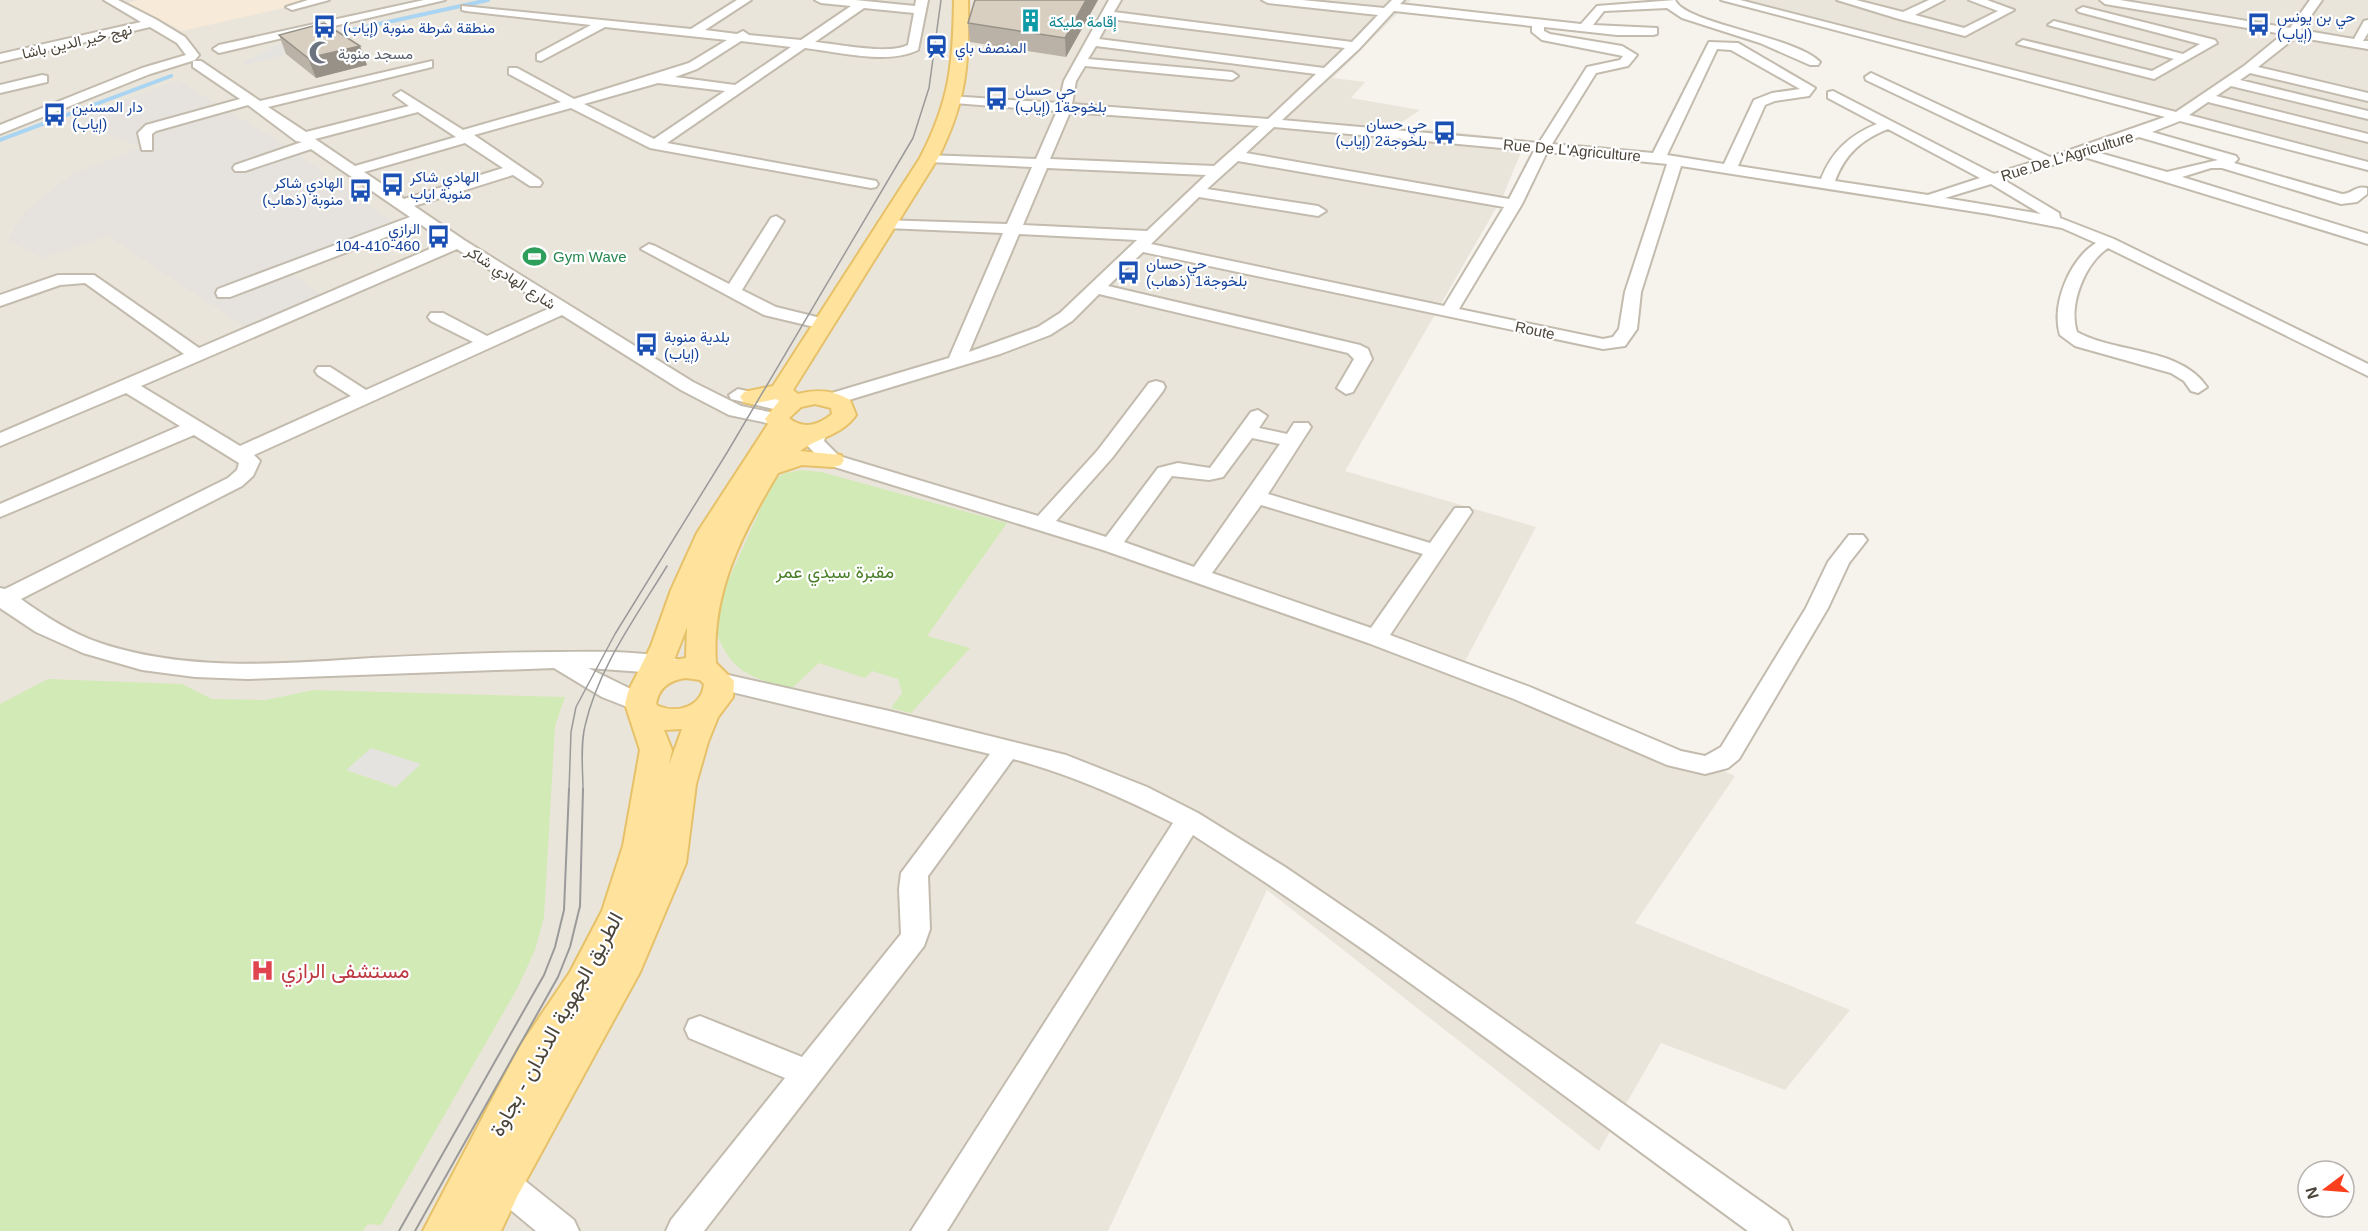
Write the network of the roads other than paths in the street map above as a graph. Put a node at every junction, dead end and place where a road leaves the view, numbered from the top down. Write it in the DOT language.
graph roads {
  1 [pos="323,0"];
  2 [pos="439,0"];
  3 [pos="501,0"];
  4 [pos="745,0"];
  5 [pos="821,0"];
  6 [pos="961,0"];
  7 [pos="1115,0"];
  8 [pos="1268,0"];
  9 [pos="1727,0"];
  10 [pos="1938,0"];
  11 [pos="1975,0"];
  12 [pos="2099,0"];
  13 [pos="2151,0"];
  14 [pos="2316,0"];
  15 [pos="119,1"];
  16 [pos="353,2"];
  17 [pos="1669,2"];
  18 [pos="1839,3"];
  19 [pos="2138,3"];
  20 [pos="2195,3"];
  21 [pos="862,4"];
  22 [pos="922,5"];
  23 [pos="1392,6"];
  24 [pos="292,7"];
  25 [pos="465,8"];
  26 [pos="2083,10"];
  27 [pos="370,14"];
  28 [pos="1106,15"];
  29 [pos="1903,16"];
  30 [pos="1803,19"];
  31 [pos="1538,22"];
  32 [pos="153,23"];
  33 [pos="603,23"];
  34 [pos="2368,24"];
  35 [pos="1585,27"];
  36 [pos="2296,28"];
  37 [pos="2046,30"];
  38 [pos="696,31"];
  39 [pos="1653,31"];
  40 [pos="278,35"];
  41 [pos="742,36"];
  42 [pos="181,40"];
  43 [pos="2365,41"];
  44 [pos="1092,42"];
  45 [pos="806,43"];
  46 [pos="1355,46"];
  47 [pos="211,47"];
  48 [pos="2014,49"];
  49 [pos="238,53"];
  50 [pos="1,57"];
  51 [pos="541,57"];
  52 [pos="2185,58"];
  53 [pos="194,60"];
  54 [pos="2261,60"];
  55 [pos="1080,62"];
  56 [pos="1814,62"];
  57 [pos="216,63"];
  58 [pos="428,64"];
  59 [pos="1986,66"];
  60 [pos="2248,69"];
  61 [pos="513,71"];
  62 [pos="1327,72"];
  63 [pos="2336,75"];
  64 [pos="1242,77"];
  65 [pos="1871,77"];
  66 [pos="42,79"];
  67 [pos="658,79"];
  68 [pos="219,81"];
  69 [pos="2230,82"];
  70 [pos="1288,83"];
  71 [pos="1311,86"];
  72 [pos="1891,86"];
  73 [pos="0,89"];
  74 [pos="738,89"];
  75 [pos="1864,92"];
  76 [pos="401,95"];
  77 [pos="1833,95"];
  78 [pos="2368,97"];
  79 [pos="2207,98"];
  80 [pos="954,99"];
  81 [pos="252,103"];
  82 [pos="573,103"];
  83 [pos="421,107"];
  84 [pos="1065,108"];
  85 [pos="2349,110"];
  86 [pos="2368,115"];
  87 [pos="2176,118"];
  88 [pos="1273,123"];
  89 [pos="1888,124"];
  90 [pos="1,129"];
  91 [pos="2330,129"];
  92 [pos="2140,133"];
  93 [pos="466,136"];
  94 [pos="2368,138"];
  95 [pos="306,141"];
  96 [pos="655,145"];
  97 [pos="147,147"];
  98 [pos="1543,147"];
  99 [pos="2082,152"];
  100 [pos="2311,152"];
  101 [pos="1236,156"];
  102 [pos="929,158"];
  103 [pos="1658,158"];
  104 [pos="2220,160"];
  105 [pos="1675,161"];
  106 [pos="2049,162"];
  107 [pos="1041,163"];
  108 [pos="2368,166"];
  109 [pos="240,168"];
  110 [pos="1729,169"];
  111 [pos="513,170"];
  112 [pos="352,171"];
  113 [pos="1218,171"];
  114 [pos="2167,177"];
  115 [pos="1993,179"];
  116 [pos="535,183"];
  117 [pos="871,184"];
  118 [pos="1826,184"];
  119 [pos="2365,189"];
  120 [pos="1196,192"];
  121 [pos="1928,198"];
  122 [pos="2348,200"];
  123 [pos="400,204"];
  124 [pos="1514,204"];
  125 [pos="2368,206"];
  126 [pos="1318,211"];
  127 [pos="421,218"];
  128 [pos="776,221"];
  129 [pos="886,223"];
  130 [pos="2066,224"];
  131 [pos="1013,228"];
  132 [pos="2368,239"];
  133 [pos="1147,241"];
  134 [pos="2108,242"];
  135 [pos="458,243"];
  136 [pos="649,249"];
  137 [pos="1098,289"];
  138 [pos="224,293"];
  139 [pos="732,293"];
  140 [pos="0,302"];
  141 [pos="561,309"];
  142 [pos="1449,312"];
  143 [pos="436,317"];
  144 [pos="823,324"];
  145 [pos="486,342"];
  146 [pos="198,356"];
  147 [pos="956,362"];
  148 [pos="793,369"];
  149 [pos="324,371"];
  150 [pos="2368,371"];
  151 [pos="128,386"];
  152 [pos="687,386"];
  153 [pos="1156,387"];
  154 [pos="2198,387"];
  155 [pos="1346,388"];
  156 [pos="365,397"];
  157 [pos="752,397"];
  158 [pos="833,402"];
  159 [pos="783,408"];
  160 [pos="195,427"];
  161 [pos="815,431"];
  162 [pos="0,440"];
  163 [pos="239,454"];
  164 [pos="832,460"];
  165 [pos="769,469"];
  166 [pos="1256,497"];
  167 [pos="0,511"];
  168 [pos="1462,512"];
  169 [pos="1042,524"];
  170 [pos="1856,540"];
  171 [pos="1111,545"];
  172 [pos="1436,552"];
  173 [pos="1199,576"];
  174 [pos="2,598"];
  175 [pos="1376,638"];
  176 [pos="555,661"];
  177 [pos="648,684"];
  178 [pos="705,686"];
  179 [pos="1008,748"];
  180 [pos="1189,820"];
  181 [pos="700,1029"];
  182 [pos="806,1072"];
  183 [pos="488,1179"];
  184 [pos="444,1231"];
  185 [pos="478,1231"];
  186 [pos="562,1231"];
  187 [pos="683,1231"];
  188 [pos="928,1231"];
  189 [pos="1775,1231"];
  1 -- 24 [label="street"];
  2 -- 27 [label="street"];
  3 -- 25 [label="street"];
  4 -- 38 [label="street"];
  5 -- 21 [label="street"];
  6 -- 80 [label="main road"];
  7 -- 28 [label="street"];
  8 -- 23 [label="street"];
  9 -- 30 [label="street"];
  10 -- 29 [label="street"];
  11 -- 29 [label="street"];
  12 -- 19 [label="street"];
  12 -- 26 [label="street"];
  13 -- 20 [label="street"];
  14 -- 36 [label="street, Rue De L'Agriculture"];
  15 -- 32 [label="street"];
  16 -- 27 [label="street"];
  17 -- 35 [label="street"];
  17 -- 56 [label="street"];
  18 -- 29 [label="street"];
  18 -- 30 [label="street"];
  19 -- 36 [label="street"];
  20 -- 36 [label="street"];
  21 -- 22 [label="street"];
  21 -- 45 [label="street"];
  22 -- 45 [label="street"];
  23 -- 31 [label="street"];
  23 -- 46 [label="street"];
  25 -- 33 [label="street"];
  25 -- 38 [label="street"];
  26 -- 37 [label="street"];
  26 -- 52 [label="street"];
  27 -- 40 [label="street"];
  28 -- 44 [label="street"];
  28 -- 46 [label="street"];
  30 -- 59 [label="street"];
  31 -- 35 [label="street"];
  31 -- 98 [label="street"];
  32 -- 42 [label="street"];
  32 -- 50 [label="street, نهج خير الدين باشا"];
  33 -- 38 [label="street"];
  33 -- 51 [label="street"];
  34 -- 43 [label="street"];
  35 -- 39 [label="street"];
  36 -- 43 [label="street"];
  36 -- 54 [label="street, Rue De L'Agriculture"];
  37 -- 48 [label="street"];
  37 -- 52 [label="street"];
  38 -- 41 [label="street"];
  40 -- 47 [label="street"];
  40 -- 49 [label="street"];
  41 -- 45 [label="street"];
  41 -- 67 [label="street"];
  42 -- 47 [label="street"];
  42 -- 53 [label="street, شارع الهادي شاكر"];
  44 -- 55 [label="street"];
  44 -- 62 [label="street"];
  45 -- 74 [label="street"];
  46 -- 62 [label="street"];
  47 -- 49 [label="street"];
  47 -- 53 [label="street"];
  48 -- 52 [label="street"];
  48 -- 59 [label="street"];
  49 -- 57 [label="street"];
  53 -- 57 [label="street"];
  53 -- 68 [label="street, شارع الهادي شاكر"];
  53 -- 90 [label="street"];
  54 -- 60 [label="street, Rue De L'Agriculture"];
  54 -- 63 [label="street"];
  55 -- 64 [label="street"];
  55 -- 84 [label="street"];
  57 -- 68 [label="street"];
  58 -- 81 [label="street"];
  59 -- 87 [label="street"];
  60 -- 69 [label="street, Rue De L'Agriculture"];
  60 -- 78 [label="street"];
  61 -- 82 [label="street"];
  62 -- 71 [label="street"];
  65 -- 72 [label="street"];
  66 -- 73 [label="street"];
  67 -- 74 [label="street"];
  67 -- 82 [label="street"];
  68 -- 81 [label="street, شارع الهادي شاكر"];
  69 -- 79 [label="street, Rue De L'Agriculture"];
  69 -- 85 [label="street"];
  70 -- 71 [label="street"];
  71 -- 88 [label="street"];
  72 -- 75 [label="street"];
  72 -- 106 [label="street"];
  74 -- 96 [label="street"];
  76 -- 83 [label="street"];
  77 -- 89 [label="street"];
  79 -- 87 [label="street, Rue De L'Agriculture"];
  79 -- 91 [label="street"];
  80 -- 84 [label="street, Rue De L'Agriculture"];
  80 -- 102 [label="main road"];
  81 -- 95 [label="street, شارع الهادي شاكر"];
  81 -- 97 [label="street"];
  82 -- 93 [label="street"];
  82 -- 96 [label="street"];
  83 -- 93 [label="street"];
  83 -- 95 [label="street"];
  84 -- 88 [label="street, Rue De L'Agriculture"];
  84 -- 107 [label="street"];
  85 -- 86 [label="street"];
  85 -- 91 [label="street"];
  87 -- 92 [label="street, Rue De L'Agriculture"];
  87 -- 100 [label="street"];
  88 -- 98 [label="street, Rue De L'Agriculture"];
  88 -- 101 [label="street"];
  89 -- 115 [label="street"];
  89 -- 118 [label="street"];
  91 -- 94 [label="street"];
  91 -- 100 [label="street"];
  92 -- 99 [label="street, Rue De L'Agriculture"];
  92 -- 104 [label="street"];
  93 -- 111 [label="street"];
  93 -- 112 [label="street"];
  95 -- 109 [label="street"];
  95 -- 112 [label="street, شارع الهادي شاكر"];
  96 -- 117 [label="street"];
  98 -- 103 [label="street, Rue De L'Agriculture"];
  98 -- 124 [label="street"];
  99 -- 106 [label="street, Rue De L'Agriculture"];
  99 -- 114 [label="street"];
  100 -- 108 [label="street"];
  101 -- 113 [label="street"];
  101 -- 124 [label="street"];
  102 -- 107 [label="street"];
  102 -- 129 [label="main road"];
  103 -- 105 [label="street, Rue De L'Agriculture"];
  103 -- 110 [label="street"];
  104 -- 114 [label="street"];
  104 -- 119 [label="street"];
  104 -- 122 [label="street"];
  105 -- 110 [label="street, Rue De L'Agriculture"];
  105 -- 142 [label="street, Route"];
  106 -- 115 [label="street, Rue De L'Agriculture"];
  107 -- 113 [label="street"];
  107 -- 131 [label="street"];
  110 -- 118 [label="street, Rue De L'Agriculture"];
  111 -- 116 [label="street"];
  111 -- 123 [label="street"];
  112 -- 123 [label="street, شارع الهادي شاكر"];
  113 -- 120 [label="street"];
  114 -- 132 [label="street"];
  115 -- 121 [label="street, Rue De L'Agriculture"];
  115 -- 130 [label="street"];
  118 -- 121 [label="street, Rue De L'Agriculture"];
  119 -- 122 [label="street"];
  120 -- 126 [label="street"];
  120 -- 133 [label="street"];
  121 -- 130 [label="street"];
  122 -- 125 [label="street"];
  123 -- 127 [label="street, شارع الهادي شاكر"];
  124 -- 142 [label="street"];
  127 -- 135 [label="street, شارع الهادي شاكر"];
  127 -- 138 [label="street"];
  128 -- 139 [label="street"];
  129 -- 131 [label="street, Route"];
  129 -- 144 [label="main road"];
  130 -- 134 [label="street"];
  131 -- 133 [label="street, Route"];
  131 -- 147 [label="street"];
  133 -- 137 [label="street"];
  133 -- 142 [label="street, Route"];
  134 -- 150 [label="street"];
  134 -- 154 [label="street"];
  135 -- 141 [label="street, شارع الهادي شاكر"];
  135 -- 146 [label="street"];
  136 -- 139 [label="street"];
  137 -- 147 [label="street"];
  137 -- 155 [label="street"];
  139 -- 144 [label="street"];
  140 -- 146 [label="street"];
  141 -- 145 [label="street"];
  141 -- 152 [label="street, شارع الهادي شاكر"];
  143 -- 145 [label="street"];
  144 -- 148 [label="main road"];
  145 -- 156 [label="street"];
  146 -- 151 [label="street"];
  147 -- 158 [label="street"];
  148 -- 158 [label="main road"];
  148 -- 159 [label="main road"];
  149 -- 156 [label="street"];
  151 -- 160 [label="street"];
  151 -- 162 [label="street"];
  152 -- 157 [label="street, شارع الهادي شاكر"];
  152 -- 159 [label="street, شارع الهادي شاكر"];
  153 -- 169 [label="street"];
  156 -- 163 [label="street"];
  157 -- 159 [label="main road"];
  158 -- 159 [label="main road"];
  158 -- 161 [label="main road, الطريق الجهوية الدندان - بجاوة"];
  159 -- 161 [label="main road"];
  159 -- 177 [label="main road"];
  160 -- 163 [label="street"];
  160 -- 167 [label="street"];
  161 -- 164 [label="street"];
  161 -- 165 [label="main road, الطريق الجهوية الدندان - بجاوة"];
  163 -- 174 [label="street"];
  164 -- 165 [label="main road"];
  164 -- 169 [label="street"];
  165 -- 178 [label="main road, الطريق الجهوية الدندان - بجاوة"];
  166 -- 171 [label="street"];
  166 -- 172 [label="street"];
  166 -- 173 [label="street"];
  168 -- 172 [label="street"];
  169 -- 171 [label="street"];
  170 -- 175 [label="street"];
  171 -- 173 [label="street"];
  172 -- 175 [label="street"];
  173 -- 175 [label="street"];
  174 -- 176 [label="street"];
  176 -- 177 [label="street"];
  176 -- 177 [label="street"];
  177 -- 178 [label="main road"];
  177 -- 178 [label="main road"];
  177 -- 183 [label="main road, الطريق الجهوية الدندان - بجاوة"];
  178 -- 179 [label="street"];
  178 -- 183 [label="main road, الطريق الجهوية الدندان - بجاوة"];
  179 -- 180 [label="street"];
  179 -- 182 [label="street"];
  180 -- 188 [label="street"];
  180 -- 189 [label="street"];
  181 -- 182 [label="street"];
  182 -- 187 [label="street"];
  183 -- 184 [label="main road, الطريق الجهوية الدندان - بجاوة"];
  183 -- 185 [label="main road, الطريق الجهوية الدندان - بجاوة"];
  183 -- 186 [label="street"];
}
